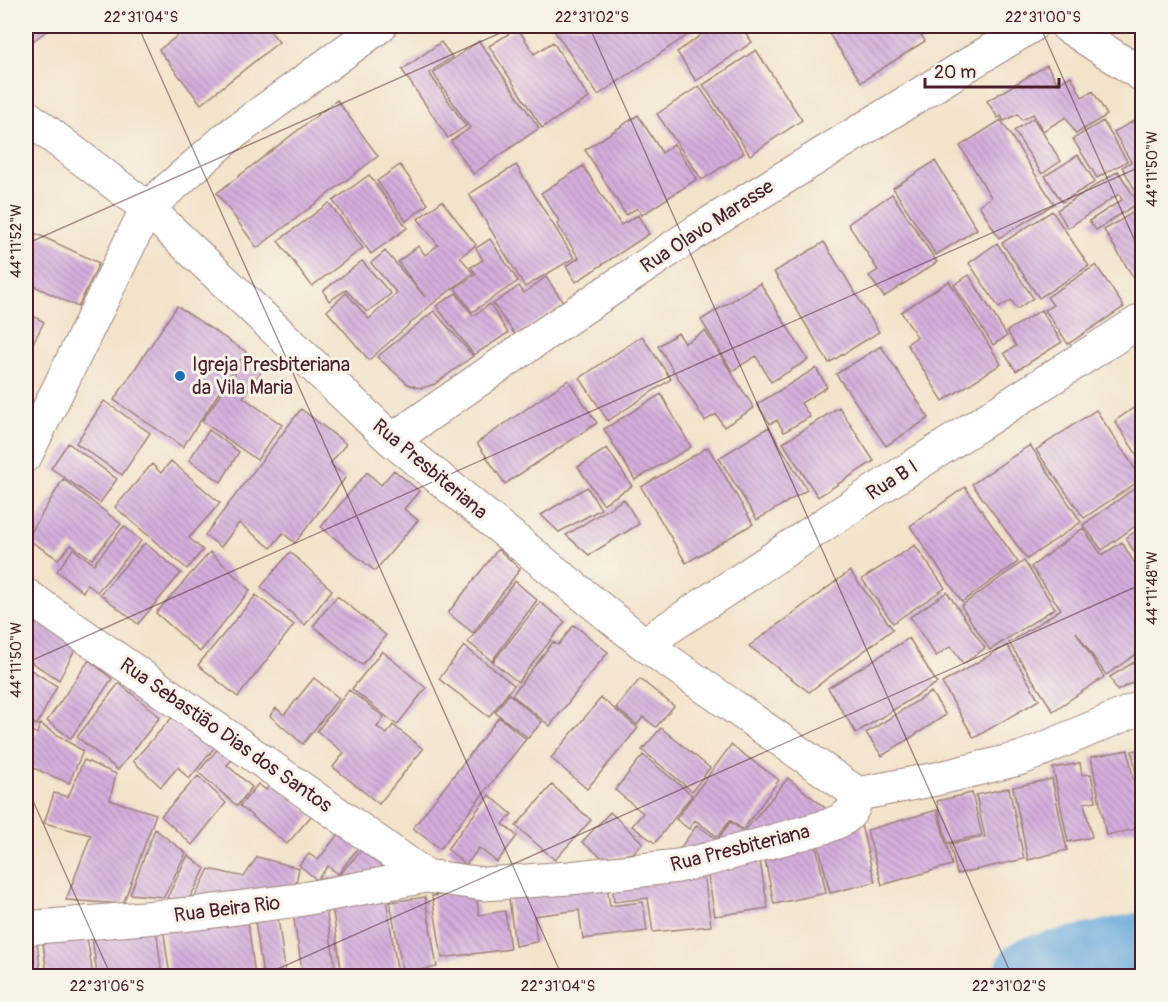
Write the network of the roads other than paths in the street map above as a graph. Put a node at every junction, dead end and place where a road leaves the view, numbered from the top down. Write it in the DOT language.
graph roads {
  1 [pos="380,26"];
  2 [pos="1031,26"];
  3 [pos="1067,26"];
  4 [pos="1143,75"];
  5 [pos="26,116"];
  6 [pos="147,208"];
  7 [pos="1143,321"];
  8 [pos="392,440"];
  9 [pos="26,455"];
  10 [pos="26,595"];
  11 [pos="644,644"];
  12 [pos="1143,707"];
  13 [pos="858,794"];
  14 [pos="426,876"];
  15 [pos="26,928"];
  1 -- 6 [label="street"];
  2 -- 8 [label="street, Rua Olavo Marasse"];
  3 -- 4 [label="street"];
  5 -- 6 [label="street, Rua Presbiteriana"];
  6 -- 8 [label="street, Rua Presbiteriana"];
  6 -- 9 [label="street"];
  7 -- 11 [label="street, Rua B I"];
  8 -- 11 [label="street, Rua Presbiteriana"];
  10 -- 14 [label="street, Rua Sebastião Dias dos Santos"];
  11 -- 13 [label="street, Rua Presbiteriana"];
  12 -- 13 [label="street"];
  13 -- 14 [label="street, Rua Presbiteriana"];
  14 -- 15 [label="street, Rua Beira Rio"];
}
